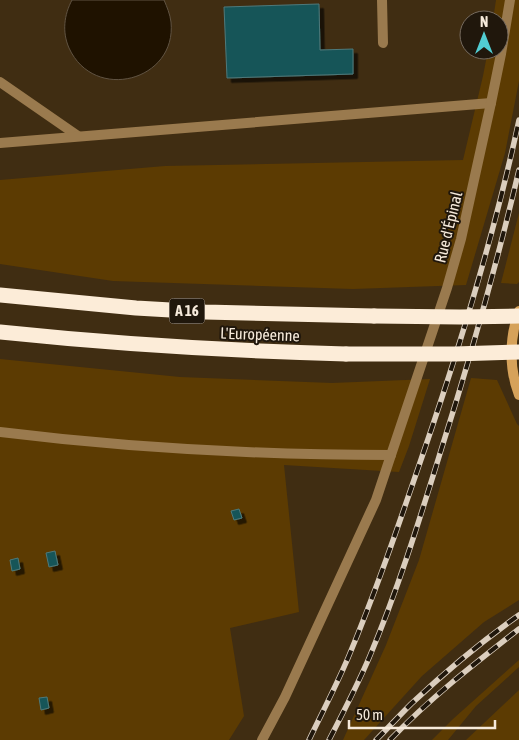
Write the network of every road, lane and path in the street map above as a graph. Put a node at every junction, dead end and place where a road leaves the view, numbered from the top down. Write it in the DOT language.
graph roads {
  1 [pos="382,0"];
  2 [pos="510,0"];
  3 [pos="383,43"];
  4 [pos="0,82"];
  5 [pos="491,103"];
  6 [pos="78,136"];
  7 [pos="2,141"];
  8 [pos="0,295"];
  9 [pos="519,310"];
  10 [pos="519,316"];
  11 [pos="0,332"];
  12 [pos="519,352"];
  13 [pos="519,395"];
  14 [pos="0,432"];
  15 [pos="391,455"];
  16 [pos="262,740"];
  1 -- 3 [label="street"];
  2 -- 5 [label="street, Rue d'Épinal"];
  4 -- 6 [label="street"];
  5 -- 6 [label="street"];
  5 -- 15 [label="street, Rue d'Épinal"];
  6 -- 7 [label="street"];
  8 -- 10 [label="highway, L'Européenne / A 16, bridge"];
  9 -- 13 [label="main road"];
  11 -- 12 [label="highway, L'Européenne / A 16, bridge"];
  14 -- 15 [label="street"];
  15 -- 16 [label="street, Rue d'Épinal"];
}
